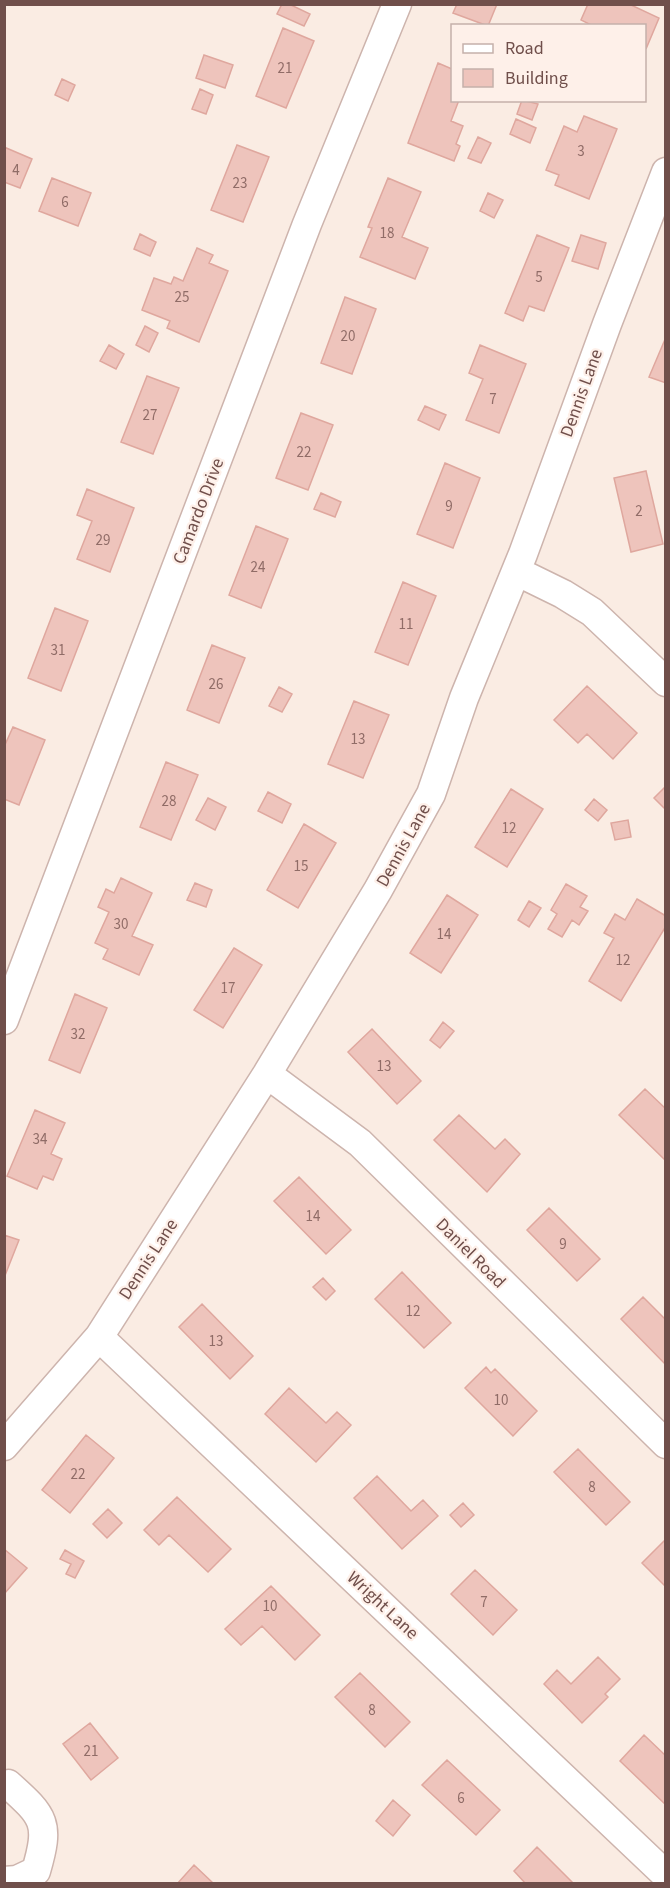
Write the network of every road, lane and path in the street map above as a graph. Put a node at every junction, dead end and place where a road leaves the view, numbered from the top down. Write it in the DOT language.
graph roads {
  1 [pos="397,4"];
  2 [pos="666,172"];
  3 [pos="516,571"];
  4 [pos="666,682"];
  5 [pos="4,1020"];
  6 [pos="267,1074"];
  7 [pos="99,1337"];
  8 [pos="666,1444"];
  9 [pos="4,1446"];
  10 [pos="4,1785"];
  11 [pos="666,1875"];
  12 [pos="42,1877"];
  13 [pos="4,1881"];
  1 -- 5 [label="street, Camardo Drive"];
  2 -- 3 [label="street, Dennis Lane"];
  3 -- 4 [label="street"];
  3 -- 6 [label="street, Dennis Lane"];
  6 -- 7 [label="street, Dennis Lane"];
  6 -- 8 [label="street, Daniel Road"];
  7 -- 9 [label="street, Dennis Lane"];
  7 -- 11 [label="street, Wright Lane"];
  10 -- 12 [label="street"];
  12 -- 13 [label="street"];
}
